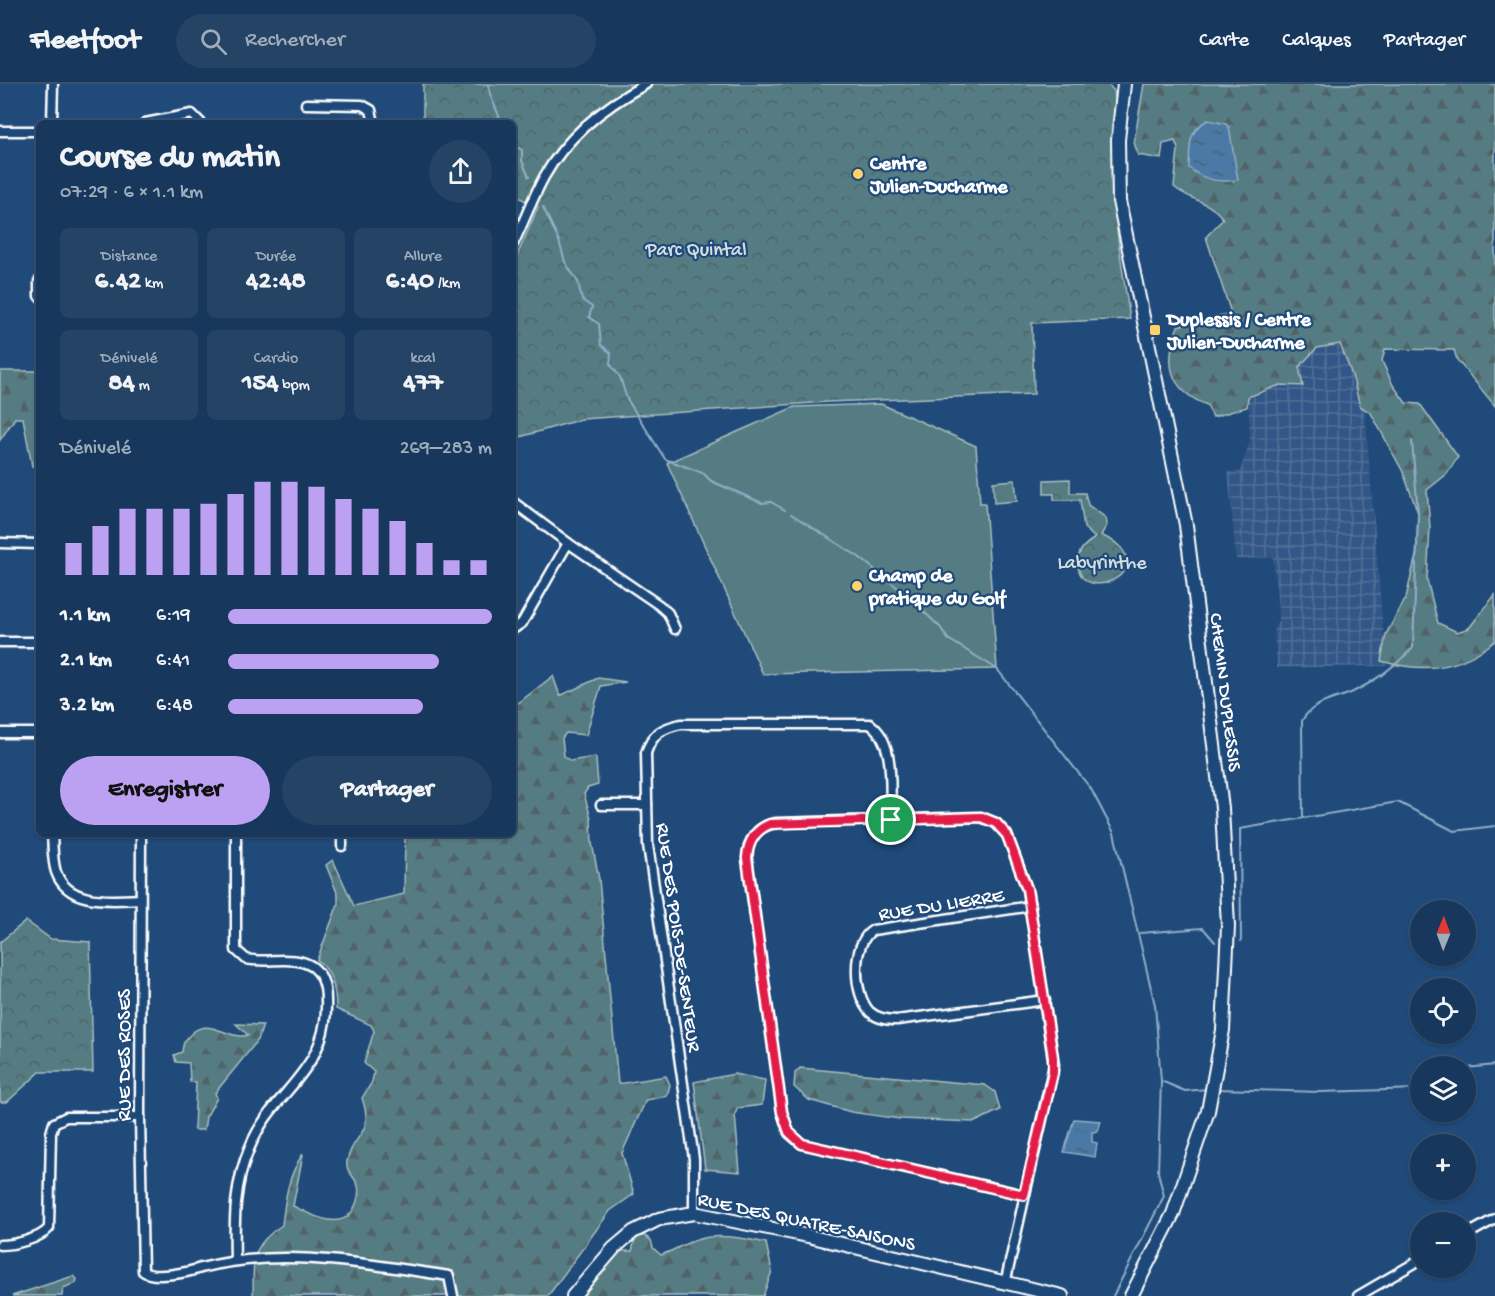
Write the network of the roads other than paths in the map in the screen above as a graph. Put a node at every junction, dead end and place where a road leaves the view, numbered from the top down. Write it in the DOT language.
graph roads {
  1 [pos="53,84"];
  2 [pos="646,84"];
  3 [pos="1124,84"];
  4 [pos="306,104"];
  5 [pos="199,119"];
  6 [pos="52,120"];
  7 [pos="159,120"];
  8 [pos="373,120"];
  9 [pos="36,130"];
  10 [pos="0,131"];
  11 [pos="516,238"];
  12 [pos="516,503"];
  13 [pos="0,543"];
  14 [pos="568,543"];
  15 [pos="36,544"];
  16 [pos="516,627"];
  17 [pos="675,629"];
  18 [pos="0,642"];
  19 [pos="36,642"];
  20 [pos="0,733"];
  21 [pos="36,733"];
  22 [pos="647,804"];
  23 [pos="601,805"];
  24 [pos="891,820"];
  25 [pos="52,837"];
  26 [pos="141,837"];
  27 [pos="236,837"];
  28 [pos="342,837"];
  29 [pos="342,846"];
  30 [pos="140,899"];
  31 [pos="1031,906"];
  32 [pos="1045,1000"];
  33 [pos="140,1117"];
  34 [pos="1024,1195"];
  35 [pos="694,1213"];
  36 [pos="1495,1219"];
  37 [pos="1476,1229"];
  38 [pos="0,1245"];
  39 [pos="235,1259"];
  40 [pos="1410,1266"];
  41 [pos="1005,1284"];
  42 [pos="453,1296"];
  43 [pos="573,1296"];
  44 [pos="1062,1296"];
  45 [pos="1131,1296"];
  46 [pos="1358,1296"];
  1 -- 6 [label="street"];
  2 -- 11 [label="street"];
  3 -- 45 [label="street, CHEMIN DUPLESSIS"];
  4 -- 8 [label="street"];
  5 -- 7 [label="street"];
  9 -- 10 [label="street"];
  12 -- 14 [label="street"];
  13 -- 15 [label="street"];
  14 -- 16 [label="street"];
  14 -- 17 [label="street"];
  18 -- 19 [label="street"];
  20 -- 21 [label="street"];
  22 -- 23 [label="street"];
  22 -- 24 [label="street, RUE DES POIS-DE-SENTEUR"];
  22 -- 35 [label="street, RUE DES POIS-DE-SENTEUR"];
  24 -- 31 [label="street"];
  24 -- 34 [label="street"];
  25 -- 30 [label="street"];
  26 -- 30 [label="street, RUE DES ROSES"];
  27 -- 39 [label="street"];
  28 -- 29 [label="street"];
  30 -- 33 [label="street, RUE DES ROSES"];
  31 -- 32 [label="street"];
  31 -- 32 [label="street, RUE DU LIERRE"];
  32 -- 34 [label="street"];
  33 -- 38 [label="street"];
  33 -- 39 [label="street, RUE DES ROSES"];
  34 -- 41 [label="street"];
  35 -- 41 [label="street, RUE DES QUATRE-SAISONS"];
  35 -- 43 [label="street, RUE DES QUATRE-SAISONS"];
  36 -- 37 [label="street"];
  39 -- 42 [label="street"];
  40 -- 46 [label="street"];
  41 -- 44 [label="street, RUE DES QUATRE-SAISONS"];
}
